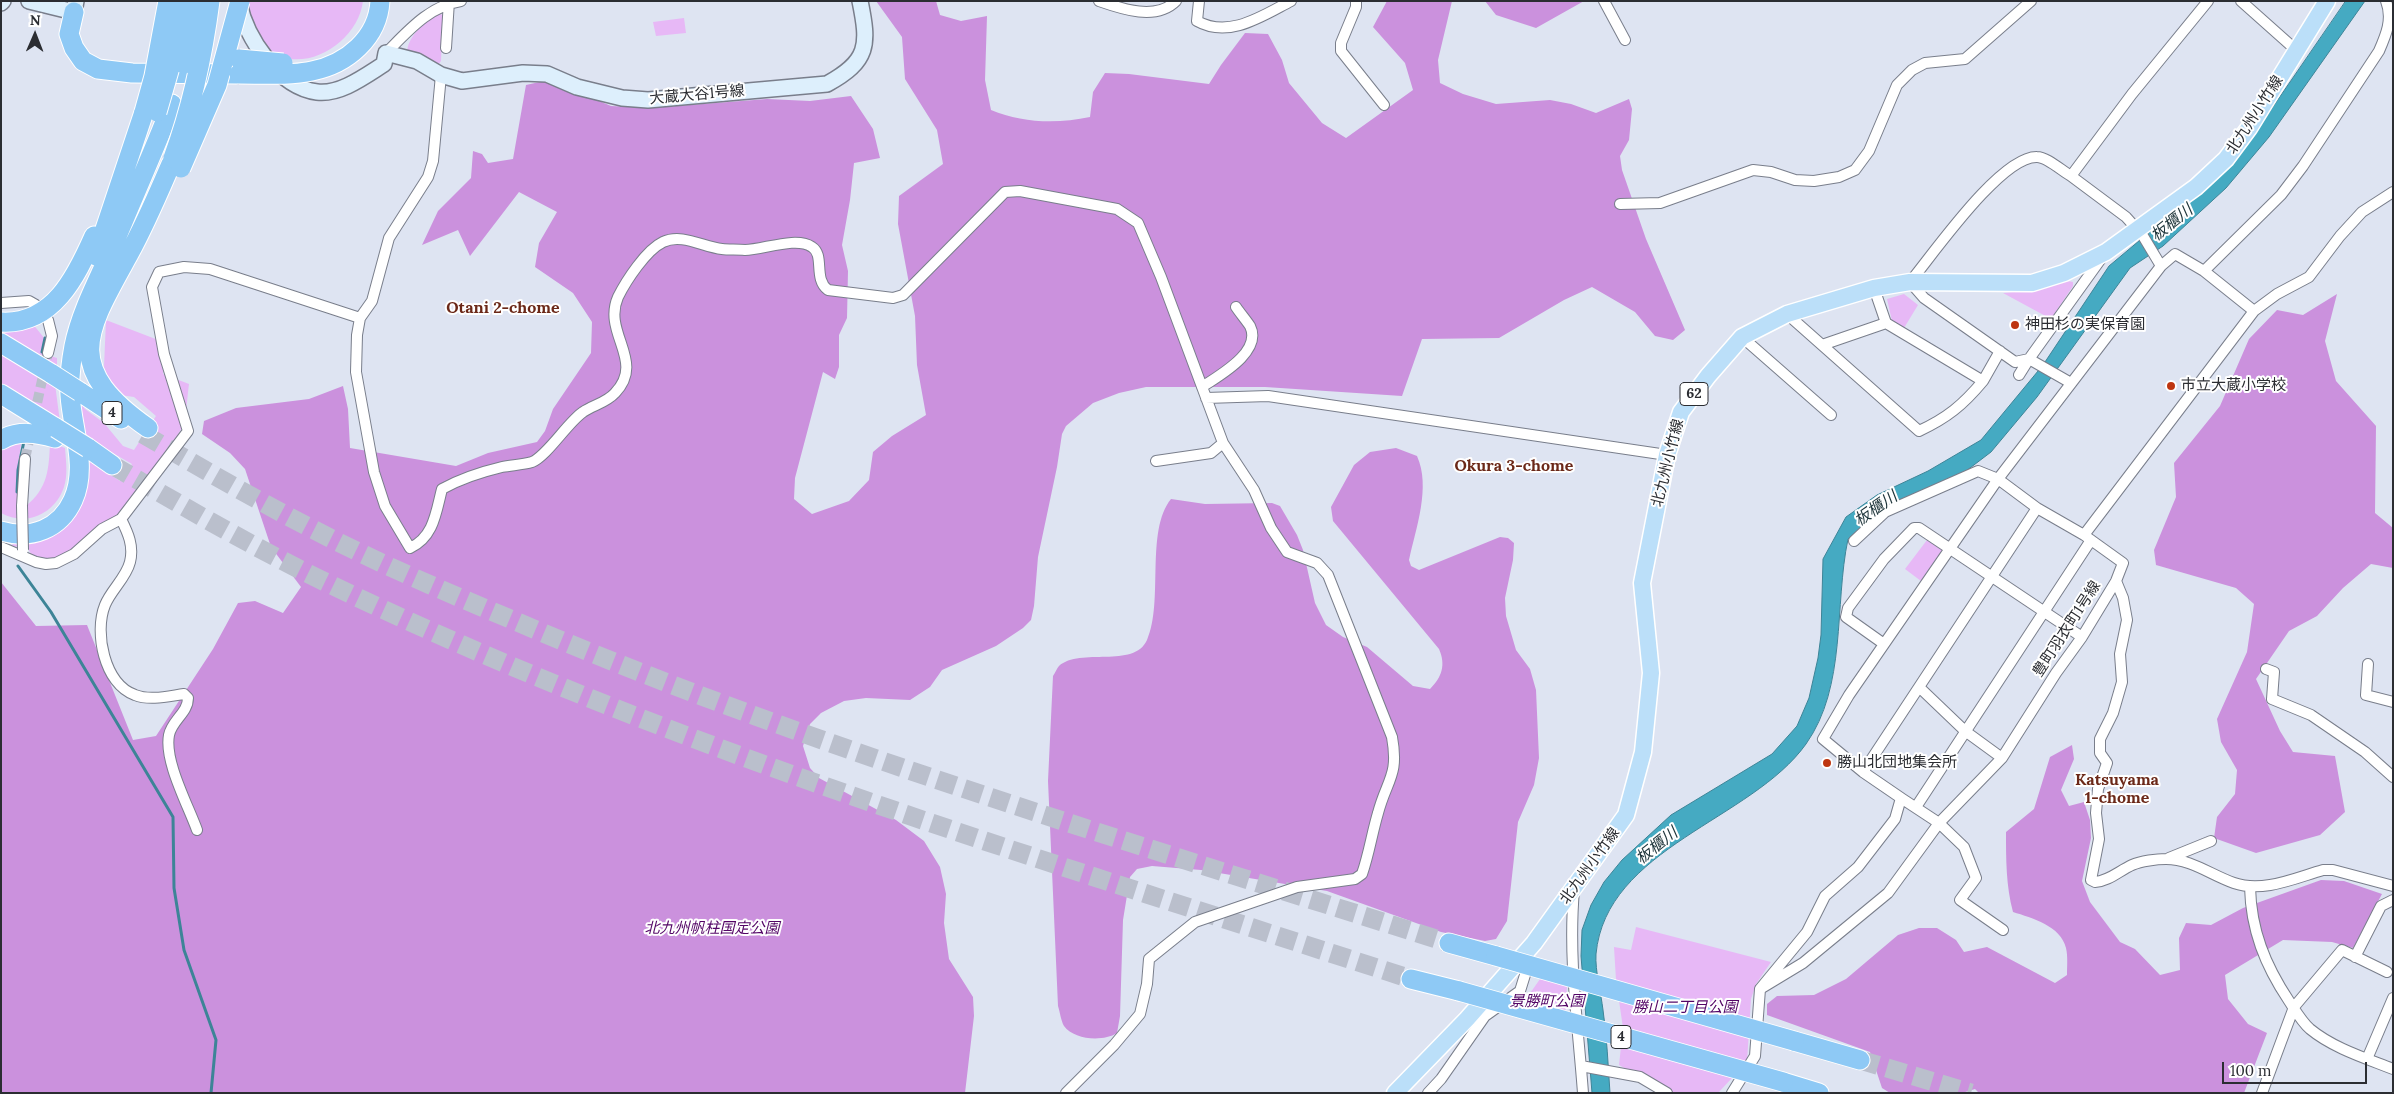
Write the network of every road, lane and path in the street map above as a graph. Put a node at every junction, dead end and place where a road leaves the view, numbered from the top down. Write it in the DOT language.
graph roads {
  1 [pos="29,1"];
  2 [pos="155,1"];
  3 [pos="168,1"];
  4 [pos="183,1"];
  5 [pos="197,1"];
  6 [pos="210,1"];
  7 [pos="226,1"];
  8 [pos="239,1"];
  9 [pos="369,1"];
  10 [pos="380,1"];
  11 [pos="461,1"];
  12 [pos="860,1"];
  13 [pos="1098,1"];
  14 [pos="1176,1"];
  15 [pos="1199,1"];
  16 [pos="1291,1"];
  17 [pos="1356,1"];
  18 [pos="1604,1"];
  19 [pos="2031,1"];
  20 [pos="2208,1"];
  21 [pos="2240,1"];
  22 [pos="2327,1"];
  23 [pos="449,2"];
  24 [pos="2386,3"];
  25 [pos="75,6"];
  26 [pos="1626,40"];
  27 [pos="446,48"];
  28 [pos="2296,50"];
  29 [pos="386,53"];
  30 [pos="239,67"];
  31 [pos="441,74"];
  32 [pos="1384,105"];
  33 [pos="159,110"];
  34 [pos="176,166"];
  35 [pos="2071,176"];
  36 [pos="2393,192"];
  37 [pos="1620,204"];
  38 [pos="2140,232"];
  39 [pos="2106,252"];
  40 [pos="2161,266"];
  41 [pos="2204,271"];
  42 [pos="1910,282"];
  43 [pos="1874,288"];
  44 [pos="85,298"];
  45 [pos="1,303"];
  46 [pos="36,305"];
  47 [pos="1236,307"];
  48 [pos="2254,311"];
  49 [pos="1788,314"];
  50 [pos="360,318"];
  51 [pos="48,320"];
  52 [pos="1,322"];
  53 [pos="1886,323"];
  54 [pos="1742,337"];
  55 [pos="1,343"];
  56 [pos="1822,345"];
  57 [pos="2000,351"];
  58 [pos="48,353"];
  59 [pos="2032,360"];
  60 [pos="2020,375"];
  61 [pos="1983,381"];
  62 [pos="2071,383"];
  63 [pos="1202,387"];
  64 [pos="1,394"];
  65 [pos="1206,398"];
  66 [pos="1831,415"];
  67 [pos="56,433"];
  68 [pos="1,440"];
  69 [pos="1223,443"];
  70 [pos="1667,455"];
  71 [pos="25,459"];
  72 [pos="1156,461"];
  73 [pos="112,465"];
  74 [pos="1998,479"];
  75 [pos="2037,508"];
  76 [pos="121,519"];
  77 [pos="1,520"];
  78 [pos="1,531"];
  79 [pos="2087,538"];
  80 [pos="1854,541"];
  81 [pos="1,547"];
  82 [pos="1949,549"];
  83 [pos="24,553"];
  84 [pos="1990,576"];
  85 [pos="2116,581"];
  86 [pos="2043,611"];
  87 [pos="2082,637"];
  88 [pos="1884,644"];
  89 [pos="2368,664"];
  90 [pos="2266,669"];
  91 [pos="1919,687"];
  92 [pos="2393,702"];
  93 [pos="1965,732"];
  94 [pos="2002,758"];
  95 [pos="1863,772"];
  96 [pos="2393,777"];
  97 [pos="1901,798"];
  98 [pos="1916,807"];
  99 [pos="1939,823"];
  100 [pos="197,830"];
  101 [pos="2211,841"];
  102 [pos="2165,859"];
  103 [pos="2250,886"];
  104 [pos="2393,886"];
  105 [pos="1574,889"];
  106 [pos="2393,900"];
  107 [pos="2003,930"];
  108 [pos="1534,942"];
  109 [pos="1449,943"];
  110 [pos="2355,956"];
  111 [pos="2387,972"];
  112 [pos="1411,979"];
  113 [pos="1760,989"];
  114 [pos="2393,998"];
  115 [pos="2294,1007"];
  116 [pos="2367,1059"];
  117 [pos="1860,1060"];
  118 [pos="1584,1067"];
  119 [pos="2393,1069"];
  120 [pos="1066,1093"];
  121 [pos="1395,1093"];
  122 [pos="1428,1093"];
  123 [pos="1583,1093"];
  124 [pos="1667,1093"];
  125 [pos="1732,1093"];
  126 [pos="1819,1093"];
  127 [pos="2262,1093"];
  1 -- 25 [label="street"];
  2 -- 33 [label="highway"];
  3 -- 33 [label="highway, bridge"];
  4 -- 33 [label="highway, bridge"];
  5 -- 33 [label="highway, bridge"];
  6 -- 34 [label="highway, bridge"];
  7 -- 33 [label="highway"];
  8 -- 29 [label="street"];
  8 -- 34 [label="highway, bridge"];
  9 -- 30 [label="highway, bridge"];
  10 -- 30 [label="highway, bridge"];
  11 -- 23 [label="street"];
  12 -- 31 [label="street, 大蔵大谷1号線"];
  13 -- 14 [label="street"];
  15 -- 16 [label="street"];
  17 -- 32 [label="street"];
  18 -- 26 [label="street"];
  19 -- 37 [label="street"];
  20 -- 35 [label="street"];
  21 -- 28 [label="street"];
  22 -- 28 [label="main road, 北九州小竹線 / 62"];
  23 -- 27 [label="street"];
  23 -- 29 [label="street"];
  24 -- 41 [label="street"];
  25 -- 30 [label="highway"];
  28 -- 38 [label="main road, 北九州小竹線 / 62"];
  29 -- 31 [label="street, 大蔵大谷1号線"];
  31 -- 50 [label="street"];
  33 -- 44 [label="highway"];
  33 -- 44 [label="highway"];
  33 -- 52 [label="highway"];
  34 -- 55 [label="highway, 4, bridge"];
  35 -- 38 [label="street"];
  35 -- 42 [label="street"];
  36 -- 48 [label="street"];
  38 -- 39 [label="main road, 北九州小竹線 / 62"];
  38 -- 40 [label="street"];
  39 -- 42 [label="main road, 北九州小竹線 / 62"];
  39 -- 59 [label="street"];
  40 -- 41 [label="street"];
  40 -- 62 [label="street"];
  41 -- 48 [label="street"];
  42 -- 43 [label="main road, 北九州小竹線 / 62"];
  42 -- 57 [label="street"];
  43 -- 49 [label="main road, 北九州小竹線 / 62"];
  43 -- 53 [label="street"];
  44 -- 77 [label="highway"];
  44 -- 78 [label="highway"];
  45 -- 46 [label="street"];
  47 -- 63 [label="street"];
  48 -- 79 [label="street"];
  49 -- 54 [label="main road, 北九州小竹線 / 62"];
  49 -- 56 [label="street"];
  50 -- 63 [label="street"];
  50 -- 76 [label="street"];
  51 -- 58 [label="street"];
  53 -- 56 [label="street"];
  53 -- 61 [label="street"];
  54 -- 66 [label="street"];
  54 -- 70 [label="main road, 北九州小竹線 / 62"];
  56 -- 61 [label="street"];
  57 -- 59 [label="street"];
  57 -- 61 [label="street"];
  59 -- 60 [label="street"];
  59 -- 62 [label="street"];
  62 -- 74 [label="street"];
  63 -- 65 [label="street"];
  64 -- 67 [label="highway"];
  65 -- 69 [label="street"];
  65 -- 70 [label="street"];
  67 -- 68 [label="highway"];
  67 -- 73 [label="highway"];
  69 -- 72 [label="street"];
  69 -- 120 [label="street"];
  70 -- 105 [label="main road, 北九州小竹線 / 62"];
  71 -- 83 [label="street, bridge"];
  74 -- 75 [label="street"];
  74 -- 80 [label="street"];
  74 -- 82 [label="street"];
  75 -- 79 [label="street"];
  75 -- 84 [label="street"];
  76 -- 83 [label="street"];
  76 -- 100 [label="street"];
  79 -- 85 [label="street, 豊町羽衣町1号線"];
  79 -- 86 [label="street"];
  81 -- 83 [label="street"];
  82 -- 84 [label="street"];
  82 -- 88 [label="street"];
  82 -- 88 [label="street"];
  84 -- 86 [label="street"];
  84 -- 91 [label="street"];
  85 -- 87 [label="street, 豊町羽衣町1号線"];
  85 -- 102 [label="street"];
  86 -- 87 [label="street"];
  86 -- 93 [label="street"];
  87 -- 94 [label="street, 豊町羽衣町1号線"];
  88 -- 95 [label="street"];
  89 -- 92 [label="street"];
  90 -- 96 [label="street"];
  91 -- 93 [label="street"];
  91 -- 95 [label="street"];
  93 -- 94 [label="street"];
  93 -- 98 [label="street"];
  94 -- 99 [label="street, 豊町羽衣町1号線"];
  95 -- 97 [label="street"];
  97 -- 98 [label="street"];
  97 -- 113 [label="street"];
  98 -- 99 [label="street"];
  99 -- 107 [label="street"];
  99 -- 113 [label="street, 豊町羽衣町1号線"];
  101 -- 102 [label="street"];
  102 -- 103 [label="street"];
  103 -- 104 [label="street"];
  103 -- 115 [label="street"];
  105 -- 108 [label="main road, 北九州小竹線 / 62"];
  105 -- 118 [label="street"];
  106 -- 110 [label="street"];
  108 -- 121 [label="main road, 北九州小竹線 / 62"];
  108 -- 122 [label="street"];
  109 -- 117 [label="highway, bridge"];
  110 -- 111 [label="street"];
  110 -- 115 [label="street"];
  112 -- 126 [label="highway, 4, bridge"];
  113 -- 125 [label="street"];
  114 -- 116 [label="street"];
  115 -- 116 [label="street"];
  115 -- 127 [label="street"];
  116 -- 119 [label="street"];
  118 -- 123 [label="street"];
  118 -- 124 [label="street"];
}
